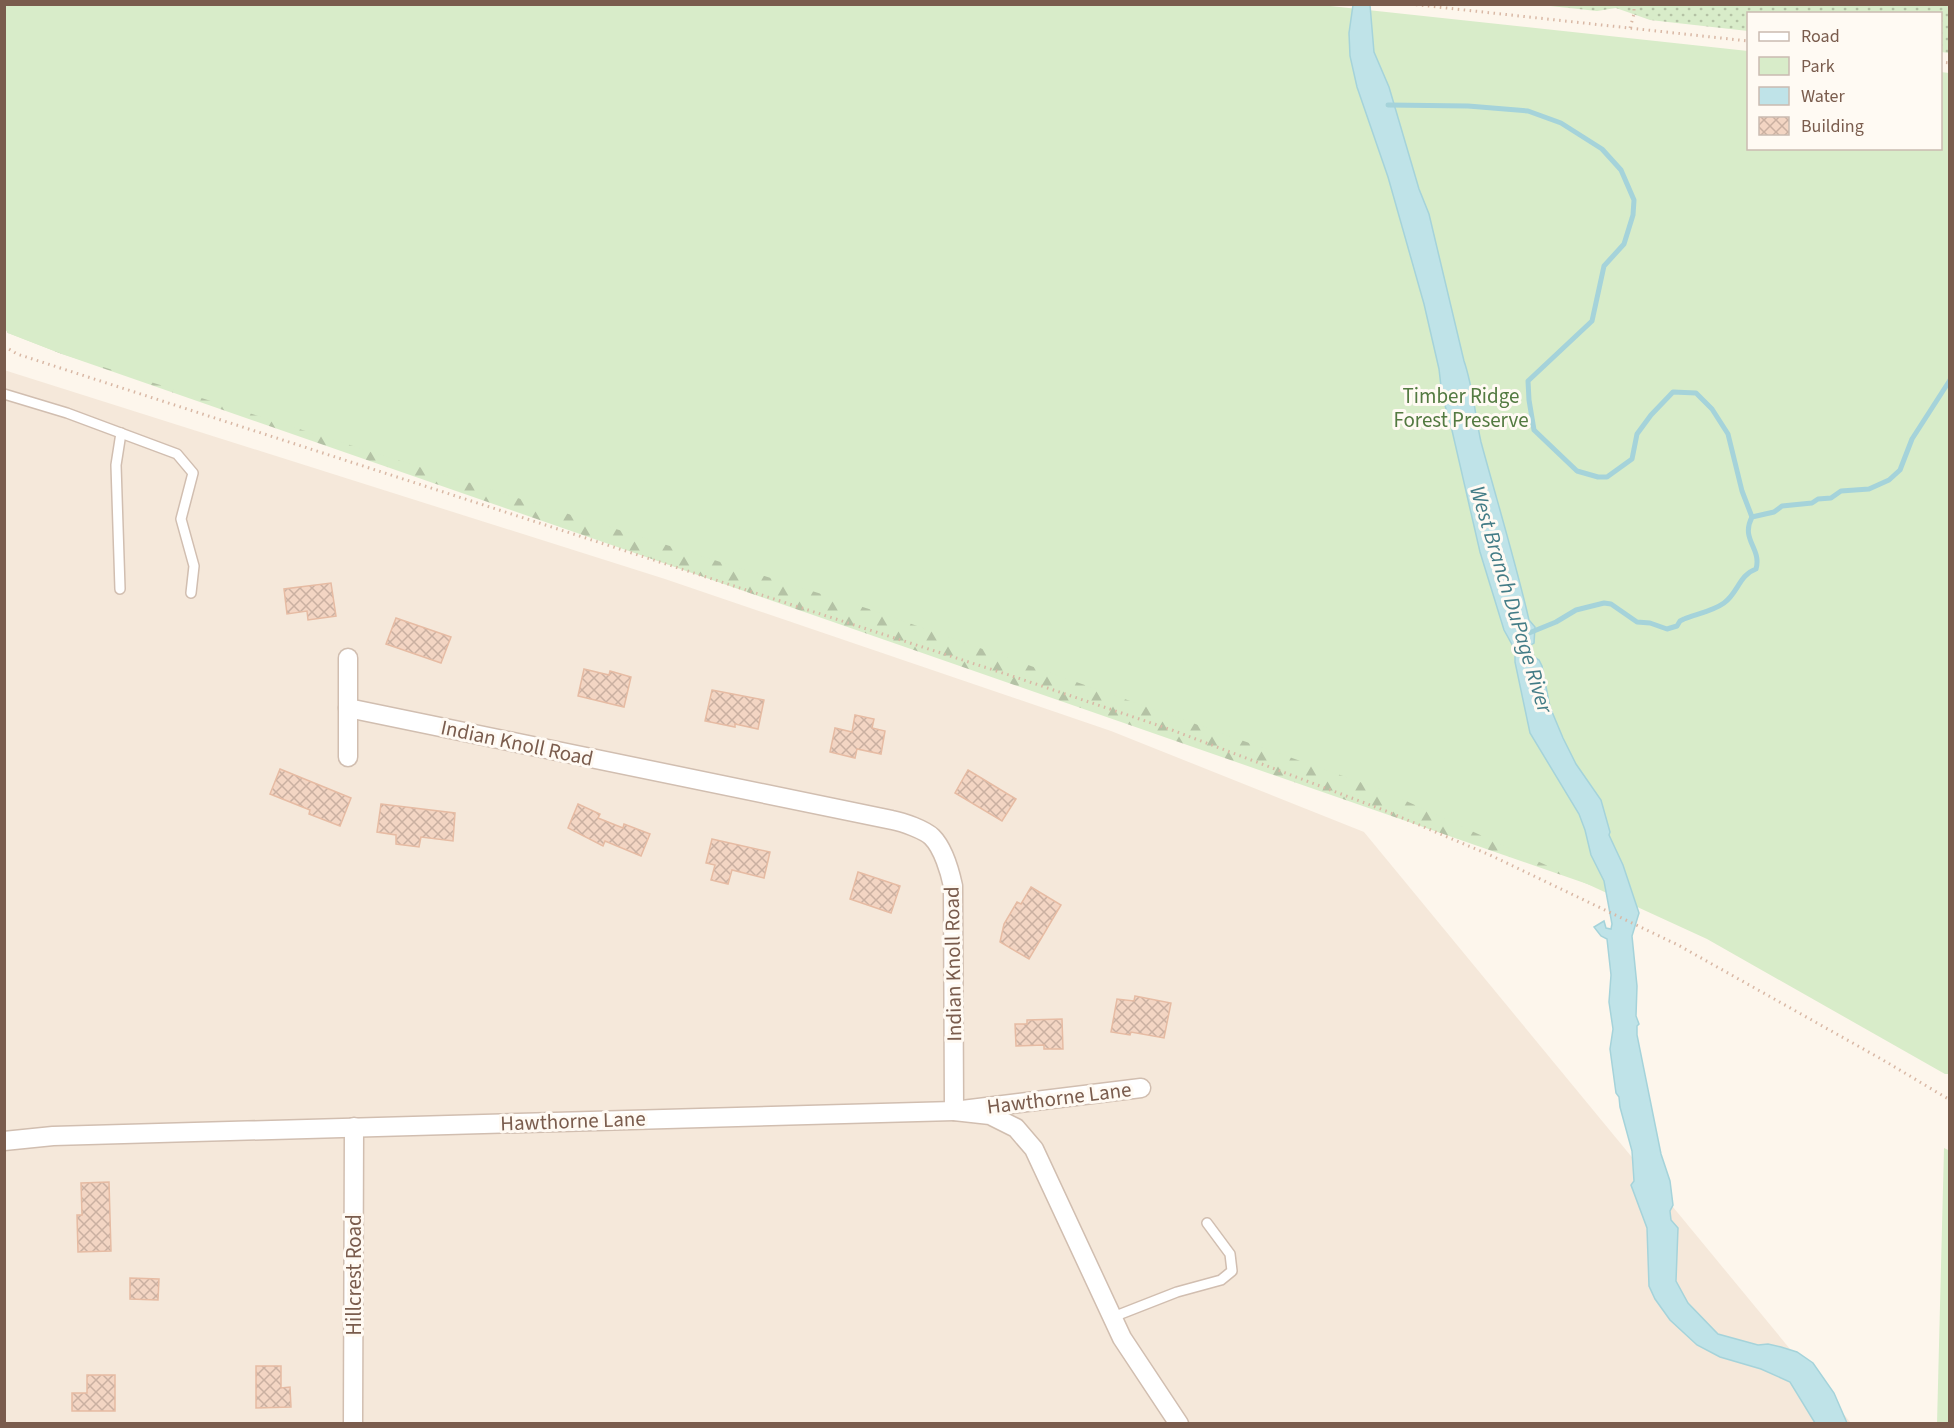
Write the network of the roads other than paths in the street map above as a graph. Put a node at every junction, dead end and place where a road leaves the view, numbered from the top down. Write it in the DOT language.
graph roads {
  1 [pos="4,394"];
  2 [pos="121,433"];
  3 [pos="120,589"];
  4 [pos="191,593"];
  5 [pos="348,658"];
  6 [pos="348,708"];
  7 [pos="348,757"];
  8 [pos="1142,1088"];
  9 [pos="954,1111"];
  10 [pos="354,1127"];
  11 [pos="4,1141"];
  12 [pos="1207,1223"];
  13 [pos="1113,1317"];
  14 [pos="1177,1423"];
  15 [pos="352,1424"];
  1 -- 2 [label="lane"];
  2 -- 3 [label="lane"];
  2 -- 4 [label="lane"];
  5 -- 6 [label="street"];
  6 -- 7 [label="street"];
  6 -- 9 [label="street, Indian Knoll Road"];
  8 -- 9 [label="street, Hawthorne Lane"];
  9 -- 10 [label="street, Hawthorne Lane"];
  9 -- 13 [label="street"];
  10 -- 11 [label="street, Hawthorne Lane"];
  10 -- 15 [label="street, Hillcrest Road"];
  12 -- 13 [label="lane"];
  13 -- 14 [label="street"];
}
